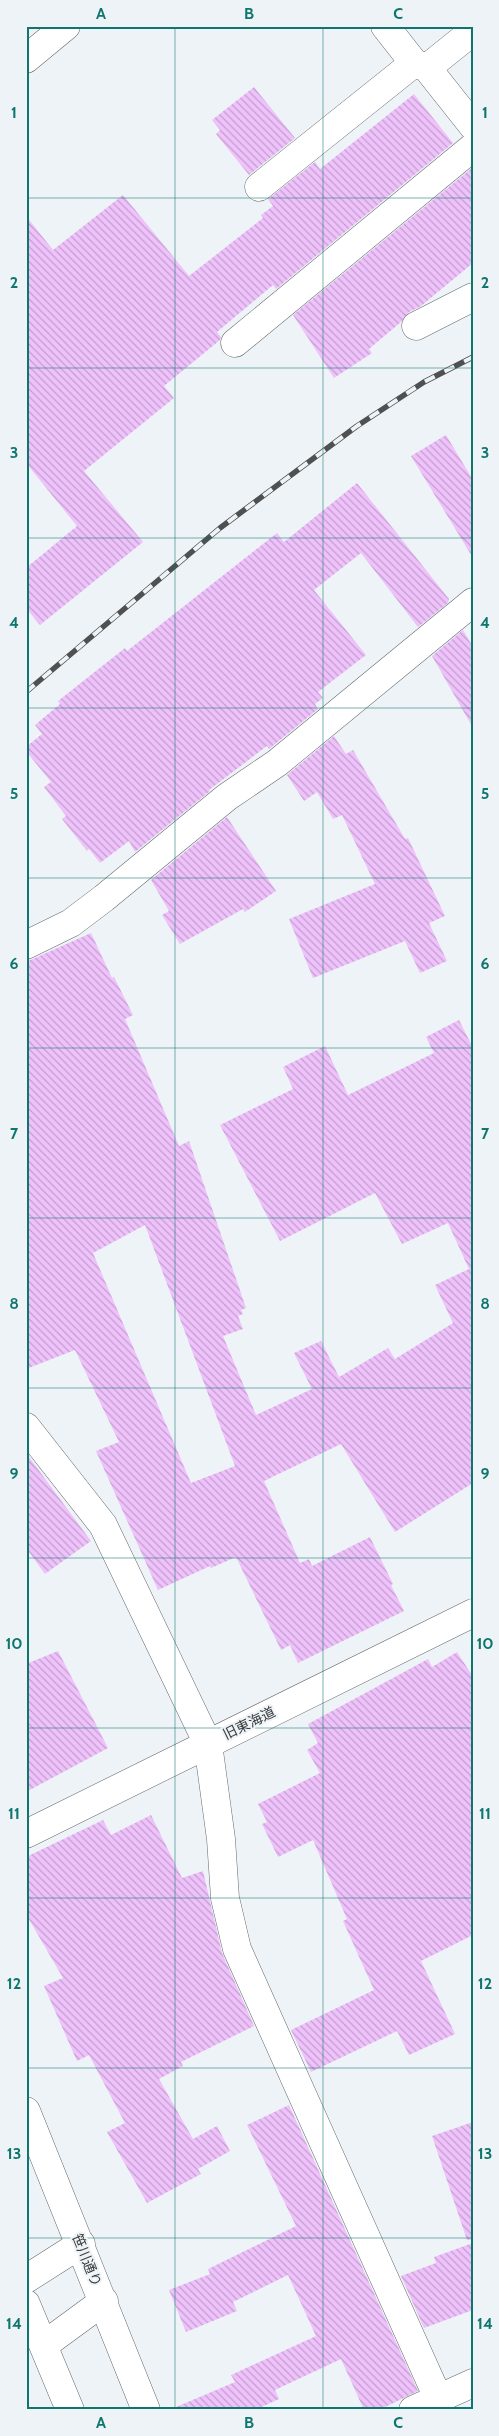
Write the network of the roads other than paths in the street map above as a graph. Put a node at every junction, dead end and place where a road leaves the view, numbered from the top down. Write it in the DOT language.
graph roads {
  1 [pos="66,26"];
  2 [pos="385,26"];
  3 [pos="473,31"];
  4 [pos="26,58"];
  5 [pos="421,65"];
  6 [pos="473,126"];
  7 [pos="473,147"];
  8 [pos="259,187"];
  9 [pos="473,298"];
  10 [pos="416,326"];
  11 [pos="234,342"];
  12 [pos="473,602"];
  13 [pos="26,945"];
  14 [pos="26,1427"];
  15 [pos="473,1614"];
  16 [pos="208,1744"];
  17 [pos="26,1834"];
  18 [pos="26,2111"];
  19 [pos="80,2244"];
  20 [pos="26,2279"];
  21 [pos="104,2301"];
  22 [pos="26,2304"];
  23 [pos="44,2345"];
  24 [pos="473,2383"];
  25 [pos="438,2398"];
  26 [pos="70,2410"];
  27 [pos="146,2410"];
  28 [pos="413,2410"];
  1 -- 4 [label="street"];
  2 -- 5 [label="street"];
  3 -- 5 [label="street"];
  5 -- 6 [label="street"];
  5 -- 8 [label="street"];
  7 -- 11 [label="street"];
  9 -- 10 [label="street"];
  12 -- 13 [label="street"];
  14 -- 16 [label="street"];
  15 -- 16 [label="street, 旧東海道"];
  16 -- 17 [label="street, 旧東海道"];
  16 -- 25 [label="street"];
  18 -- 19 [label="street, 笹川通り"];
  19 -- 20 [label="street"];
  19 -- 21 [label="street, 笹川通り"];
  21 -- 23 [label="street"];
  21 -- 27 [label="street, 笹川通り"];
  22 -- 23 [label="street"];
  23 -- 26 [label="street"];
  24 -- 25 [label="street"];
  25 -- 28 [label="street"];
}
